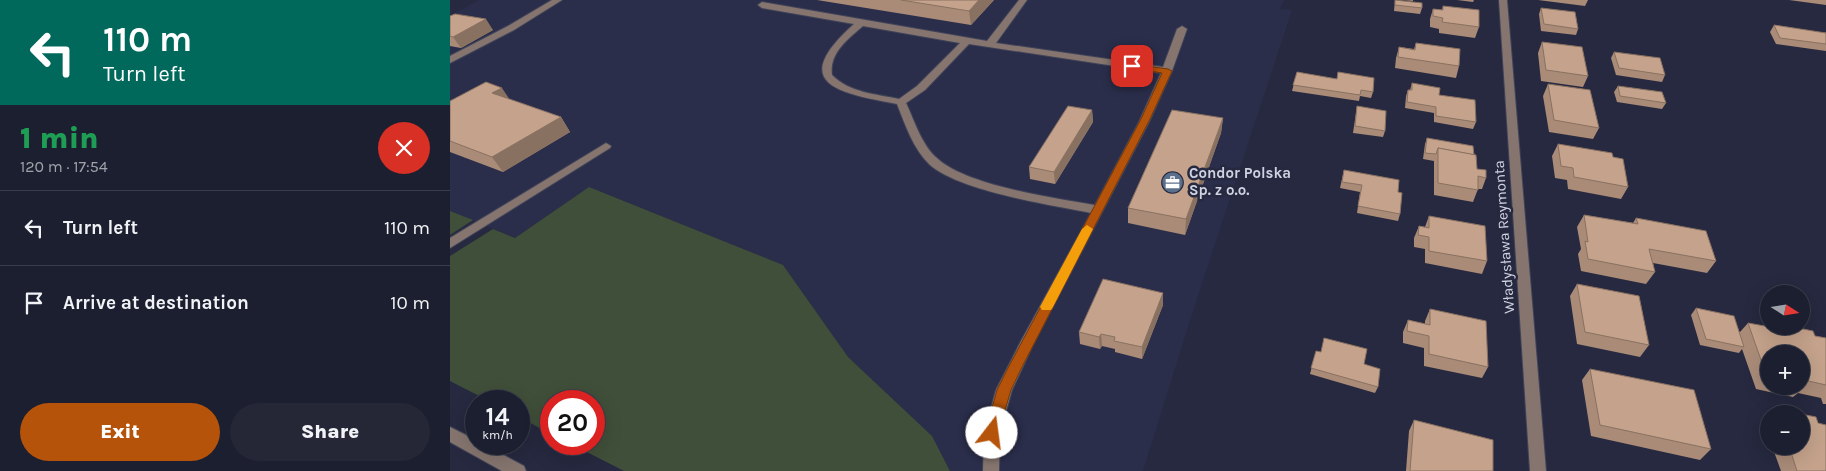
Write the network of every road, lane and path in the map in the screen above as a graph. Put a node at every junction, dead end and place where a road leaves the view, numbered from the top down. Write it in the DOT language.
graph roads {
  1 [pos="558,0"];
  2 [pos="1023,0"];
  3 [pos="1503,0"];
  4 [pos="762,4"];
  5 [pos="860,24"];
  6 [pos="1182,28"];
  7 [pos="966,42"];
  8 [pos="989,45"];
  9 [pos="450,60"];
  10 [pos="1168,71"];
  11 [pos="901,102"];
  12 [pos="606,146"];
  13 [pos="1098,210"];
  14 [pos="450,244"];
  15 [pos="450,434"];
  16 [pos="518,471"];
  17 [pos="990,471"];
  18 [pos="1538,471"];
  1 -- 9 [label="street"];
  2 -- 8 [label="street"];
  3 -- 18 [label="street, Władysława Reymonta"];
  4 -- 5 [label="street"];
  5 -- 7 [label="street"];
  5 -- 11 [label="street"];
  6 -- 10 [label="street"];
  7 -- 8 [label="street"];
  7 -- 11 [label="street"];
  8 -- 10 [label="street"];
  10 -- 13 [label="street"];
  11 -- 13 [label="street"];
  12 -- 14 [label="street"];
  13 -- 17 [label="street"];
  15 -- 16 [label="street"];
}
